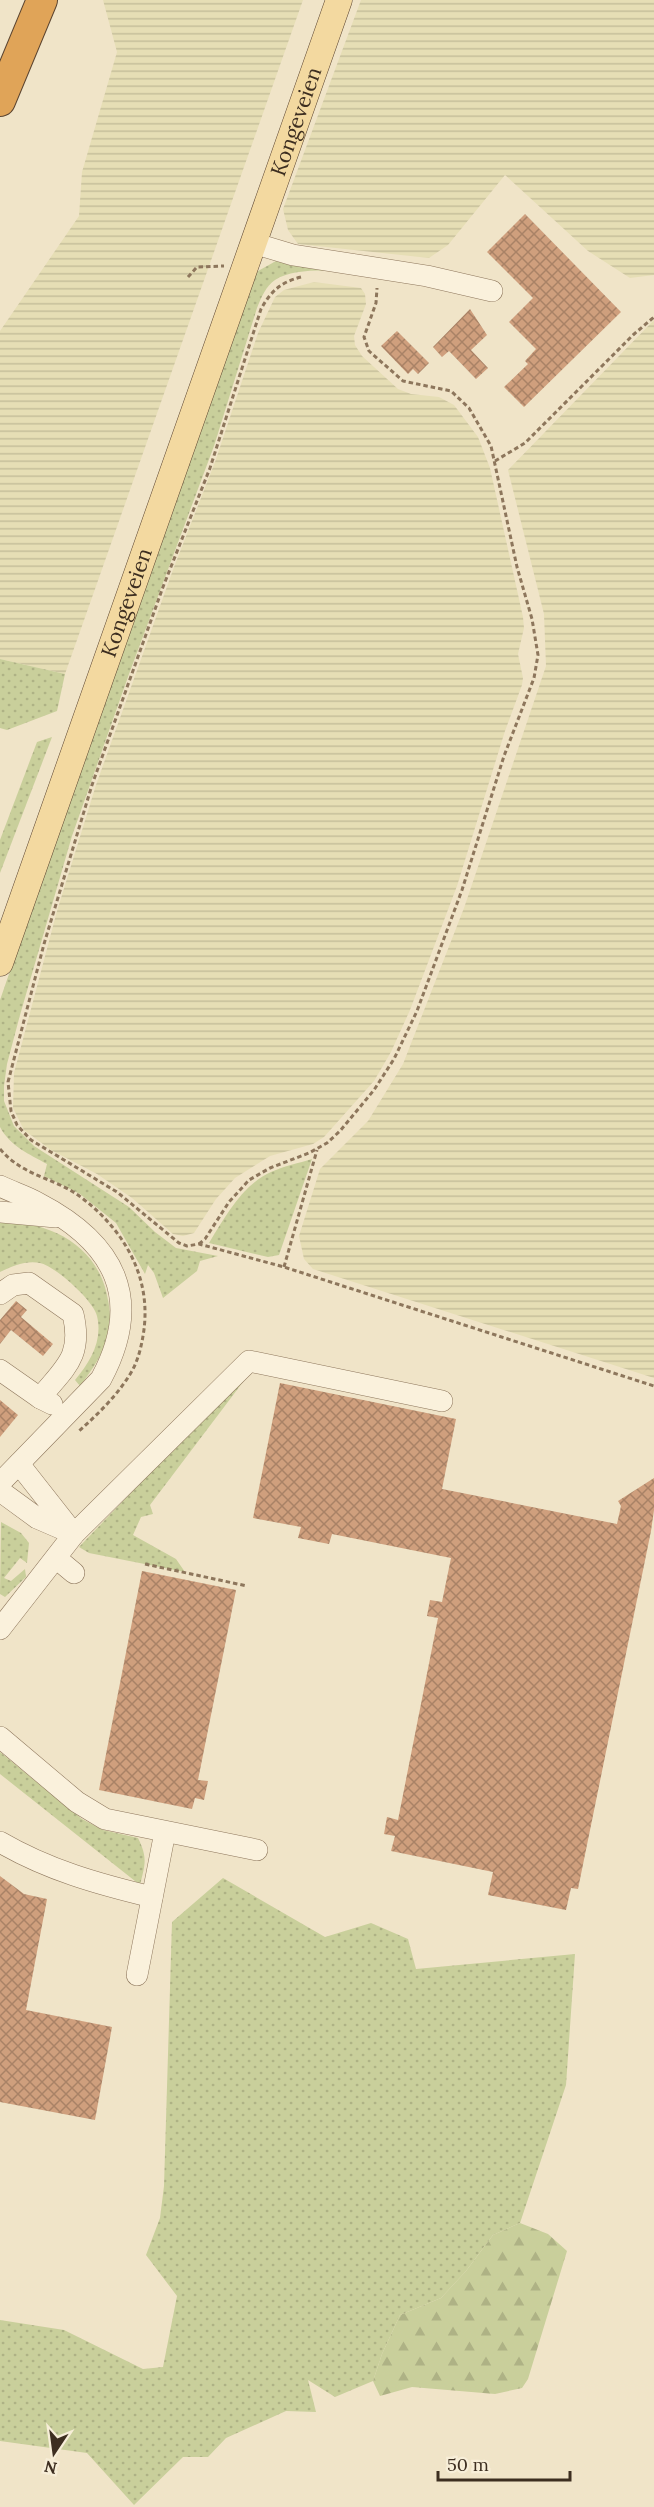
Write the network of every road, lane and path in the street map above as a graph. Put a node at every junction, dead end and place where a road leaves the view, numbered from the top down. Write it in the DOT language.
graph roads {
  1 [pos="30,0"];
  2 [pos="42,0"];
  3 [pos="339,0"];
  4 [pos="0,70"];
  5 [pos="0,101"];
  6 [pos="253,243"];
  7 [pos="377,268"];
  8 [pos="243,272"];
  9 [pos="188,277"];
  10 [pos="311,277"];
  11 [pos="492,291"];
  12 [pos="654,317"];
  13 [pos="495,461"];
  14 [pos="0,963"];
  15 [pos="317,1148"];
  16 [pos="0,1186"];
  17 [pos="0,1212"];
  18 [pos="62,1218"];
  19 [pos="199,1244"];
  20 [pos="284,1267"];
  21 [pos="0,1294"];
  22 [pos="0,1370"];
  23 [pos="654,1386"];
  24 [pos="40,1398"];
  25 [pos="442,1401"];
  26 [pos="69,1413"];
  27 [pos="19,1464"];
  28 [pos="0,1483"];
  29 [pos="0,1491"];
  30 [pos="74,1534"];
  31 [pos="56,1558"];
  32 [pos="145,1564"];
  33 [pos="74,1573"];
  34 [pos="247,1586"];
  35 [pos="0,1629"];
  36 [pos="0,1737"];
  37 [pos="165,1832"];
  38 [pos="0,1842"];
  39 [pos="257,1850"];
  40 [pos="152,1897"];
  41 [pos="137,1976"];
  1 -- 4 [label="highway"];
  2 -- 5 [label="highway"];
  3 -- 6 [label="main road, Kongeveien"];
  6 -- 7 [label="street"];
  6 -- 8 [label="main road, Kongeveien"];
  7 -- 11 [label="street"];
  7 -- 13 [label="path"];
  8 -- 9 [label="path"];
  8 -- 14 [label="main road, Kongeveien"];
  10 -- 19 [label="path"];
  12 -- 13 [label="path"];
  13 -- 15 [label="path"];
  15 -- 19 [label="path"];
  15 -- 20 [label="path"];
  16 -- 18 [label="street"];
  17 -- 18 [label="street"];
  18 -- 26 [label="street"];
  19 -- 20 [label="path"];
  20 -- 23 [label="path"];
  21 -- 24 [label="street"];
  22 -- 24 [label="street"];
  24 -- 26 [label="street"];
  25 -- 30 [label="street"];
  26 -- 27 [label="street"];
  27 -- 28 [label="street"];
  27 -- 30 [label="street"];
  29 -- 30 [label="street"];
  30 -- 31 [label="street"];
  31 -- 33 [label="street"];
  31 -- 35 [label="street"];
  32 -- 34 [label="path"];
  36 -- 37 [label="street"];
  37 -- 39 [label="street"];
  37 -- 40 [label="street"];
  38 -- 40 [label="street"];
  40 -- 41 [label="street"];
}
